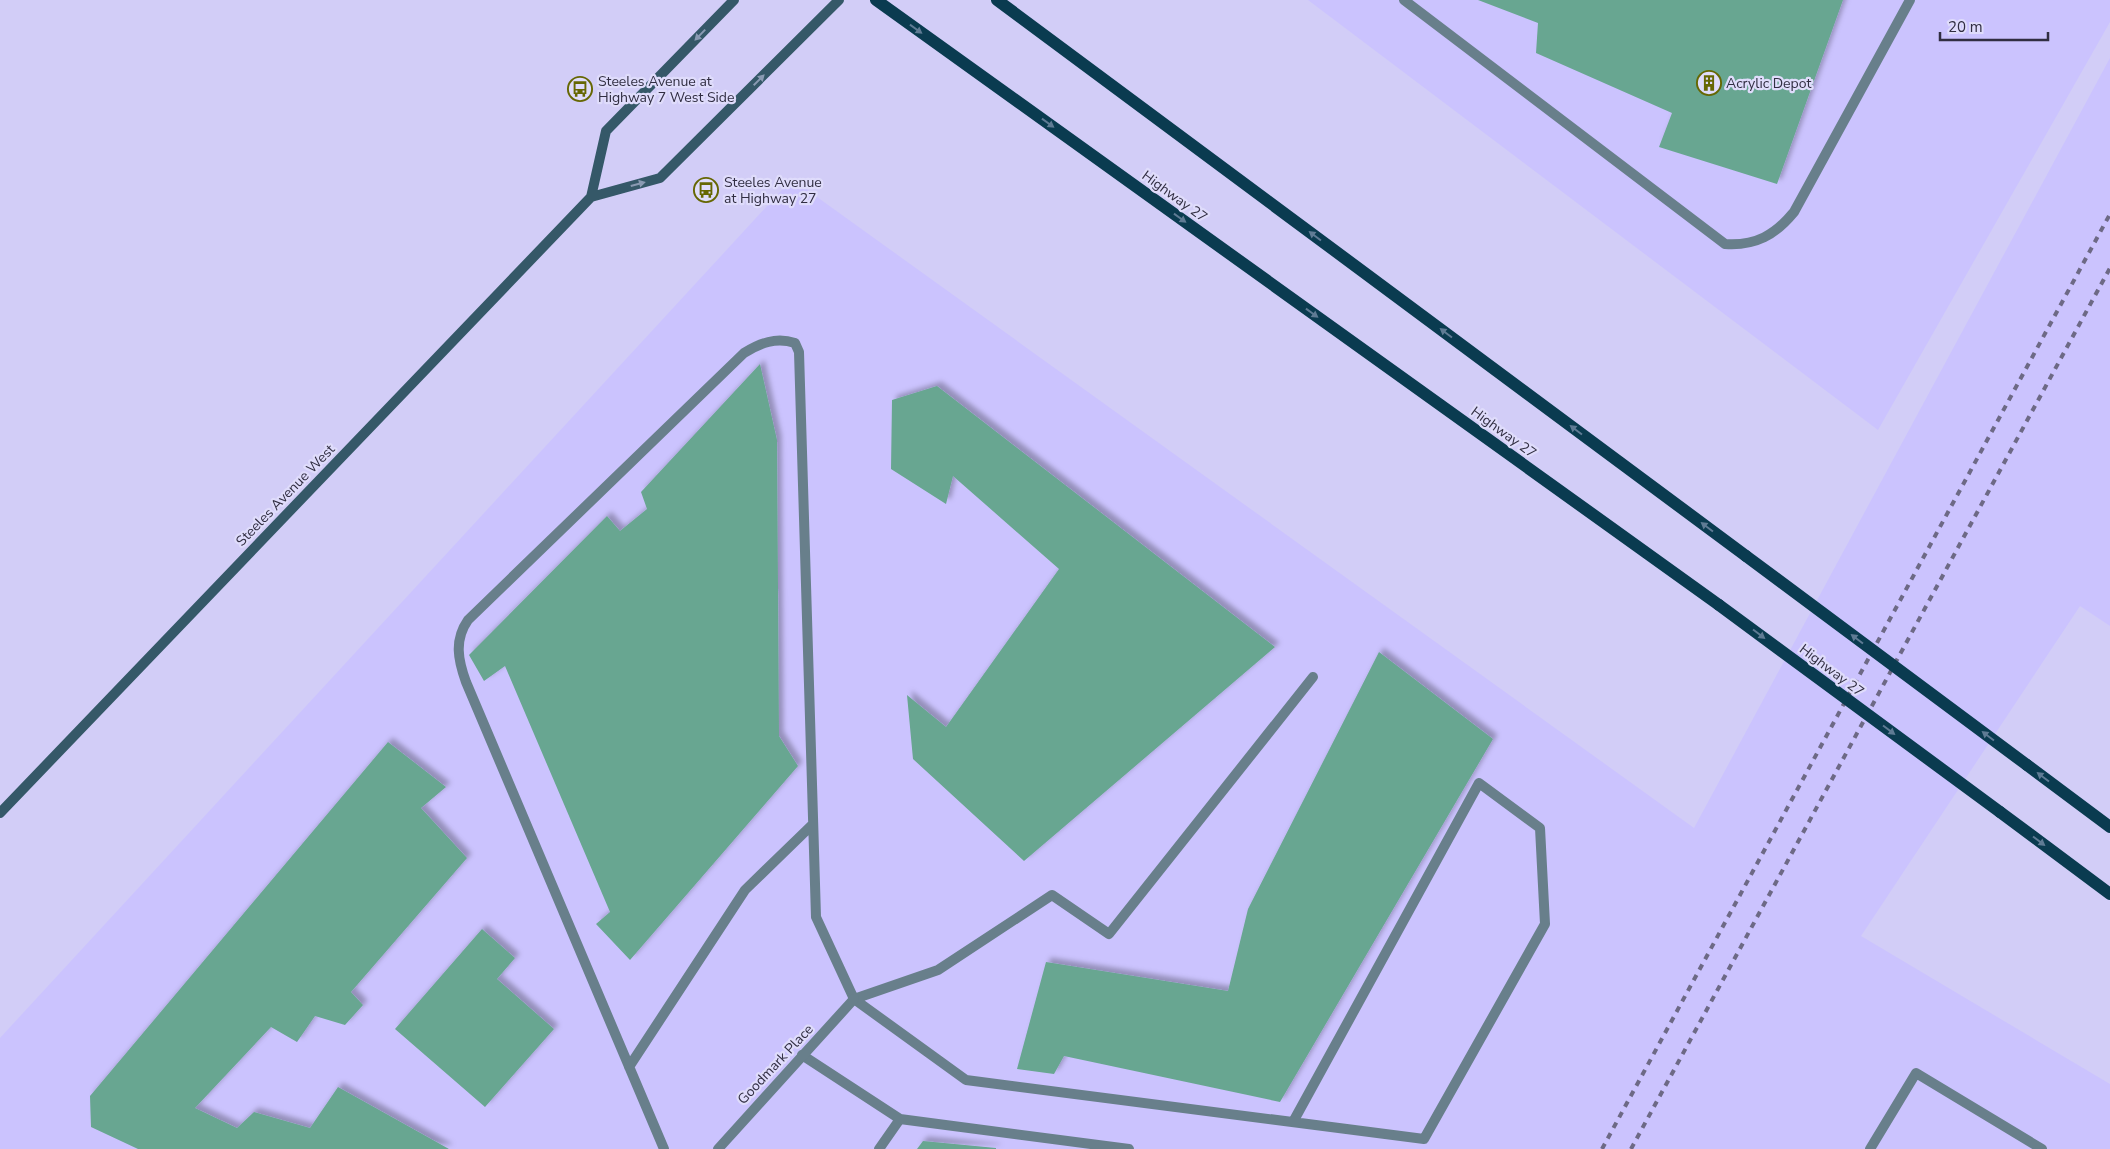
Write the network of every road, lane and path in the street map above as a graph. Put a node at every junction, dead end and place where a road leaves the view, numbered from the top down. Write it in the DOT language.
graph roads {
  1 [pos="734,0"];
  2 [pos="839,0"];
  3 [pos="876,0"];
  4 [pos="997,0"];
  5 [pos="1404,0"];
  6 [pos="1910,0"];
  7 [pos="591,197"];
  8 [pos="1313,677"];
  9 [pos="0,813"];
  10 [pos="813,824"];
  11 [pos="2110,827"];
  12 [pos="2110,894"];
  13 [pos="854,998"];
  14 [pos="802,1055"];
  15 [pos="629,1067"];
  16 [pos="900,1119"];
  17 [pos="1293,1122"];
  18 [pos="664,1149"];
  19 [pos="718,1149"];
  20 [pos="879,1149"];
  21 [pos="1129,1149"];
  22 [pos="1870,1149"];
  23 [pos="2042,1149"];
  1 -- 7 [label="main road, one-way"];
  7 -- 2 [label="main road, one-way"];
  3 -- 12 [label="main road, Highway 27, one-way, bridge"];
  11 -- 4 [label="main road, one-way, bridge"];
  5 -- 6 [label="street"];
  7 -- 9 [label="main road, Steeles Avenue West"];
  8 -- 13 [label="street"];
  10 -- 13 [label="street"];
  10 -- 15 [label="street"];
  10 -- 15 [label="street"];
  13 -- 14 [label="street, Goodmark Place"];
  13 -- 17 [label="street"];
  14 -- 16 [label="street"];
  14 -- 19 [label="street, Goodmark Place"];
  15 -- 18 [label="street"];
  16 -- 20 [label="street"];
  16 -- 21 [label="street"];
  17 -- 17 [label="street"];
  22 -- 23 [label="street"];
}
